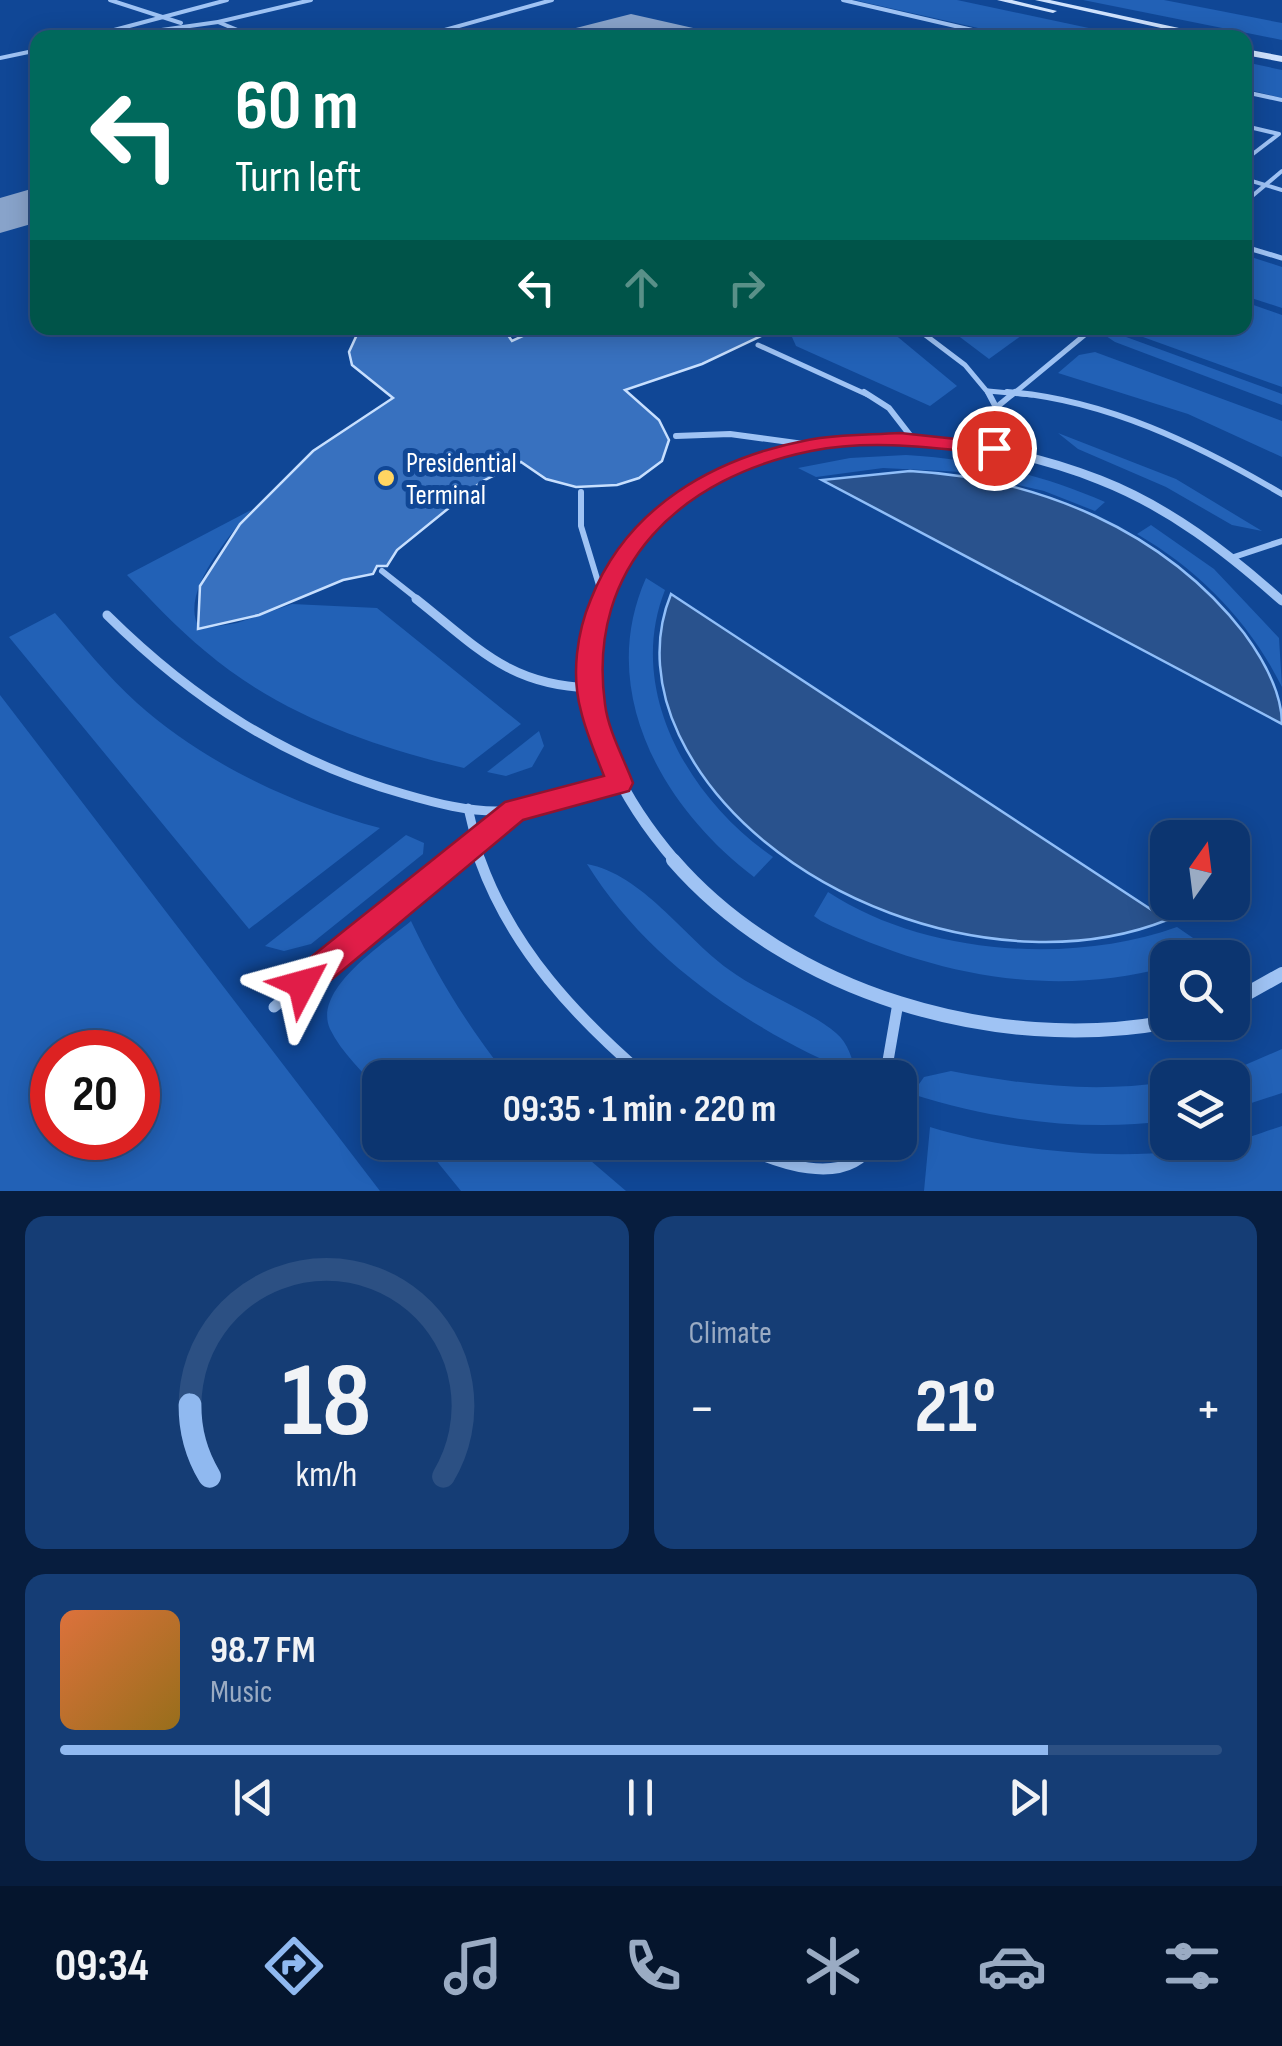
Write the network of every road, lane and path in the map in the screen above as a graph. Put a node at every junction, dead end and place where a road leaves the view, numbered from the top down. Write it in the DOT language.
graph roads {
  1 [pos="110,0"];
  2 [pos="227,0"];
  3 [pos="311,0"];
  4 [pos="552,0"];
  5 [pos="843,0"];
  6 [pos="1001,0"];
  7 [pos="1039,0"];
  8 [pos="153,16"];
  9 [pos="218,22"];
  10 [pos="186,24"];
  11 [pos="109,30"];
  12 [pos="152,30"];
  13 [pos="238,30"];
  14 [pos="445,30"];
  15 [pos="972,30"];
  16 [pos="1141,30"];
  17 [pos="1183,30"];
  18 [pos="1252,44"];
  19 [pos="1282,50"];
  20 [pos="30,52"];
  21 [pos="1252,53"];
  22 [pos="0,58"];
  23 [pos="1282,59"];
  24 [pos="1252,94"];
  25 [pos="1282,100"];
  26 [pos="1252,128"];
  27 [pos="1252,155"];
  28 [pos="1282,171"];
  29 [pos="1252,182"];
  30 [pos="1265,185"];
  31 [pos="1282,190"];
  32 [pos="1252,193"];
  33 [pos="1255,194"];
  34 [pos="1252,196"];
  35 [pos="1252,249"];
  36 [pos="1282,258"];
  37 [pos="925,335"];
  38 [pos="1084,335"];
  39 [pos="758,345"];
  40 [pos="988,391"];
  41 [pos="1016,391"];
  42 [pos="998,406"];
  43 [pos="676,436"];
  44 [pos="913,439"];
  45 [pos="811,445"];
  46 [pos="1007,452"];
  47 [pos="581,492"];
  48 [pos="1282,494"];
  49 [pos="1282,541"];
  50 [pos="1234,558"];
  51 [pos="382,571"];
  52 [pos="602,594"];
  53 [pos="1282,602"];
  54 [pos="107,615"];
  55 [pos="590,688"];
  56 [pos="620,783"];
  57 [pos="468,808"];
  58 [pos="515,810"];
  59 [pos="472,845"];
  60 [pos="1282,974"];
  61 [pos="1250,992"];
  62 [pos="898,1003"];
  63 [pos="274,1007"];
  64 [pos="1150,1025"];
  65 [pos="628,1060"];
  66 [pos="887,1060"];
  67 [pos="766,1160"];
  68 [pos="867,1160"];
  1 -- 8 [label="lane"];
  2 -- 8 [label="lane"];
  3 -- 9 [label="lane"];
  4 -- 14 [label="lane"];
  5 -- 15 [label="lane"];
  6 -- 16 [label="street"];
  7 -- 17 [label="street"];
  8 -- 10 [label="lane"];
  8 -- 11 [label="lane"];
  9 -- 10 [label="lane"];
  9 -- 13 [label="lane"];
  10 -- 12 [label="lane"];
  18 -- 19 [label="street"];
  20 -- 22 [label="lane"];
  21 -- 23 [label="street"];
  24 -- 25 [label="lane"];
  26 -- 27 [label="lane"];
  28 -- 30 [label="lane"];
  29 -- 30 [label="lane"];
  30 -- 31 [label="lane"];
  30 -- 33 [label="lane"];
  32 -- 33 [label="lane"];
  33 -- 34 [label="lane"];
  35 -- 36 [label="lane"];
  37 -- 40 [label="lane"];
  38 -- 41 [label="lane"];
  39 -- 44 [label="lane"];
  40 -- 41 [label="lane"];
  40 -- 42 [label="lane"];
  41 -- 42 [label="lane"];
  41 -- 48 [label="lane"];
  42 -- 46 [label="lane"];
  43 -- 45 [label="lane"];
  44 -- 45 [label="street"];
  44 -- 46 [label="street"];
  45 -- 52 [label="street"];
  46 -- 50 [label="street"];
  47 -- 52 [label="lane"];
  49 -- 50 [label="lane"];
  50 -- 53 [label="street"];
  51 -- 55 [label="lane"];
  52 -- 55 [label="street"];
  54 -- 57 [label="lane"];
  55 -- 56 [label="street"];
  56 -- 58 [label="lane"];
  56 -- 62 [label="street"];
  57 -- 58 [label="lane"];
  57 -- 59 [label="lane"];
  58 -- 59 [label="lane"];
  59 -- 63 [label="lane"];
  59 -- 65 [label="lane"];
  60 -- 61 [label="street"];
  62 -- 64 [label="street"];
  62 -- 66 [label="lane"];
  67 -- 68 [label="lane"];
}
